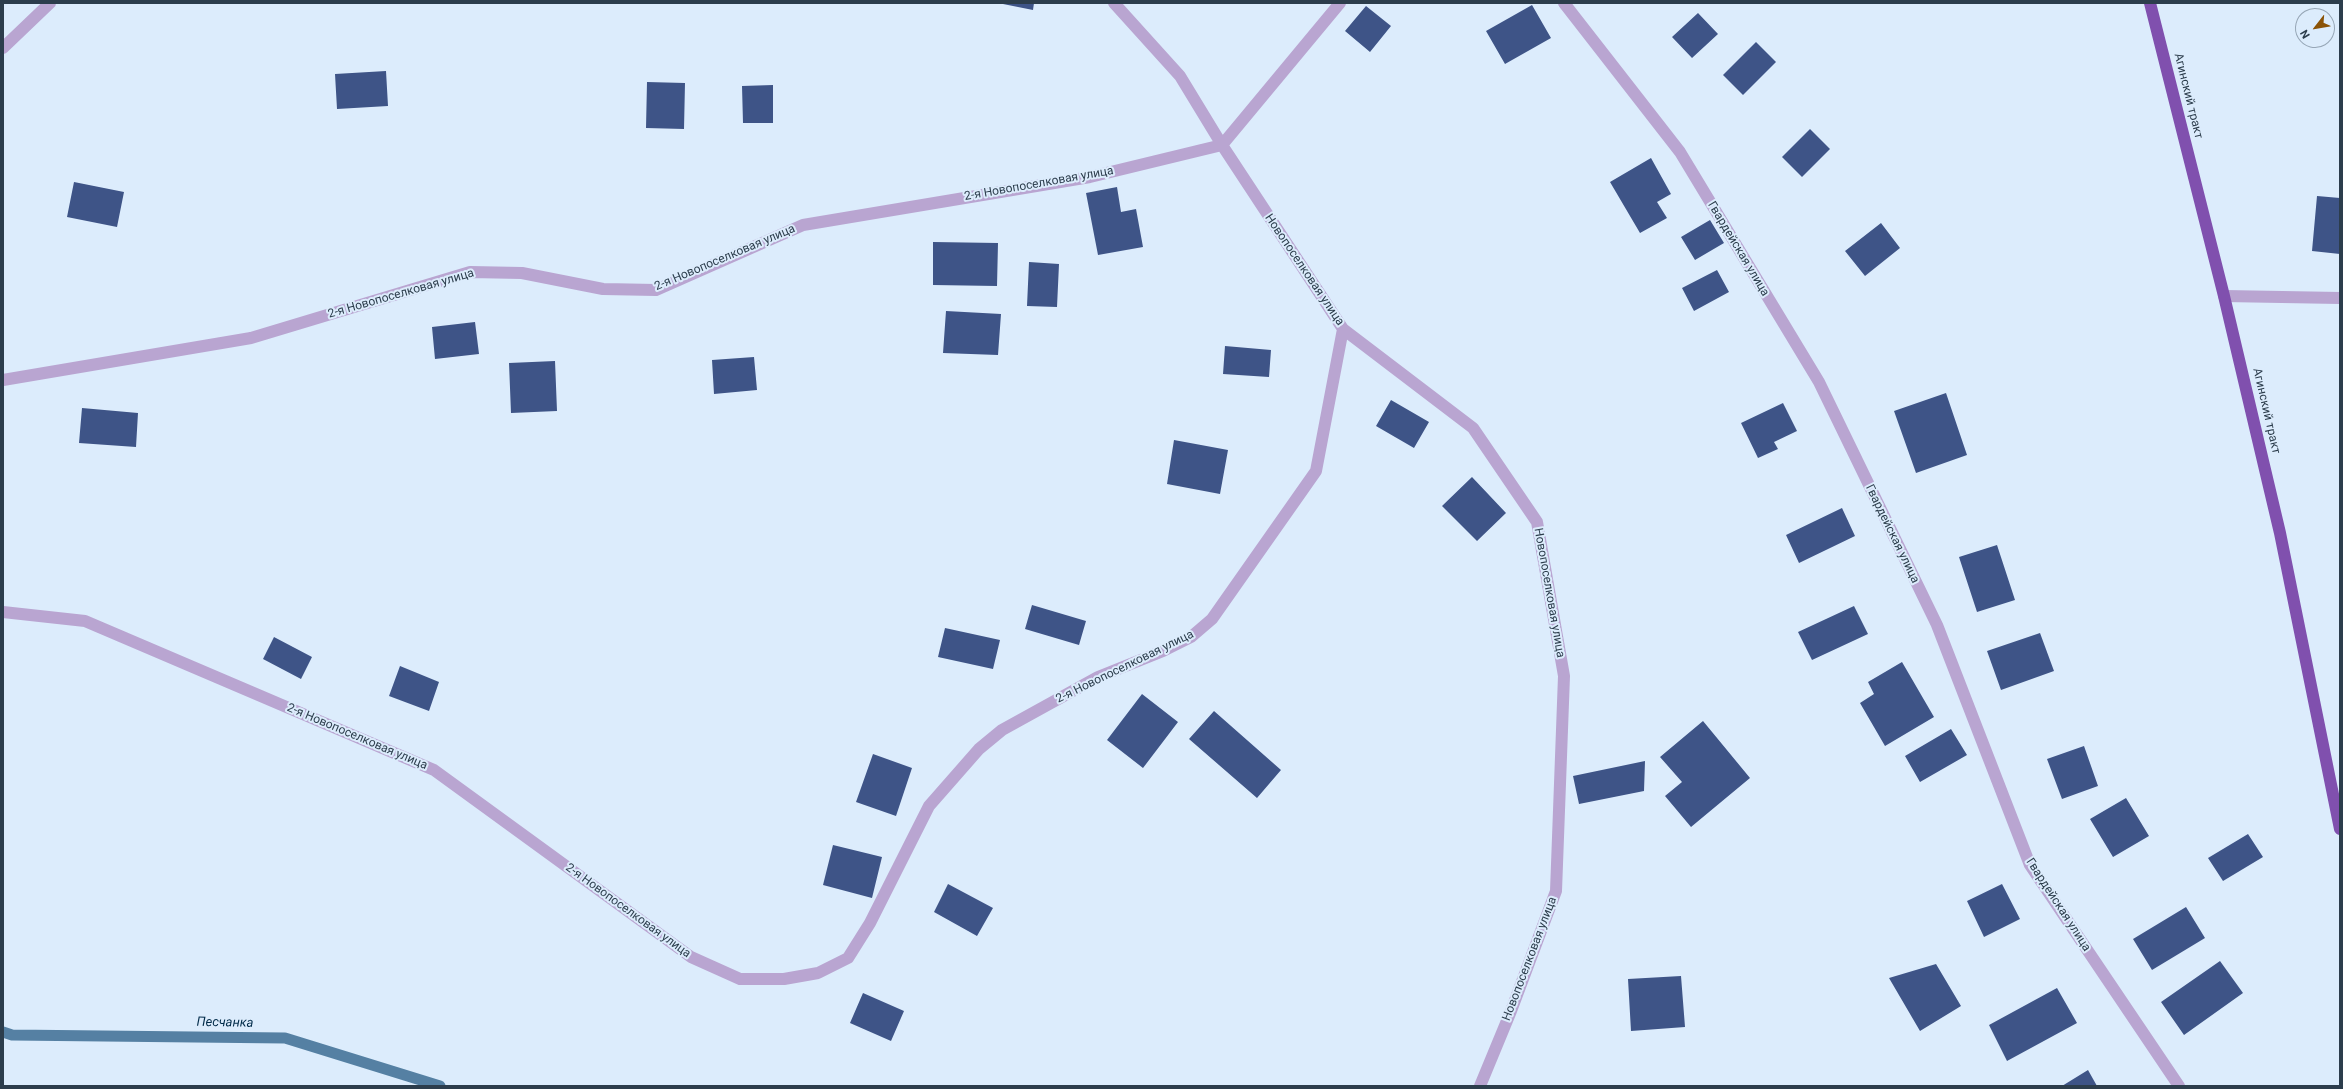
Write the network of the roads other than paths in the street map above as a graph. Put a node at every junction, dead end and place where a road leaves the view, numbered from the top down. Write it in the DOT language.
graph roads {
  1 [pos="50,3"];
  2 [pos="1114,3"];
  3 [pos="1340,3"];
  4 [pos="1564,3"];
  5 [pos="2150,3"];
  6 [pos="3,48"];
  7 [pos="1222,146"];
  8 [pos="2224,296"];
  9 [pos="2340,298"];
  10 [pos="1343,329"];
  11 [pos="3,380"];
  12 [pos="3,612"];
  13 [pos="2340,829"];
  14 [pos="1480,1086"];
  15 [pos="2179,1086"];
  1 -- 6 [label="street"];
  2 -- 7 [label="street, Новопоселковая улица"];
  3 -- 7 [label="street"];
  4 -- 15 [label="street, Гвардейская улица"];
  5 -- 8 [label="highway, Агинский тракт"];
  7 -- 10 [label="street, Новопоселковая улица"];
  7 -- 11 [label="street, 2-я Новопоселковая улица"];
  8 -- 9 [label="street"];
  8 -- 13 [label="highway, Агинский тракт"];
  10 -- 12 [label="street, 2-я Новопоселковая улица"];
  10 -- 14 [label="street, Новопоселковая улица"];
}
